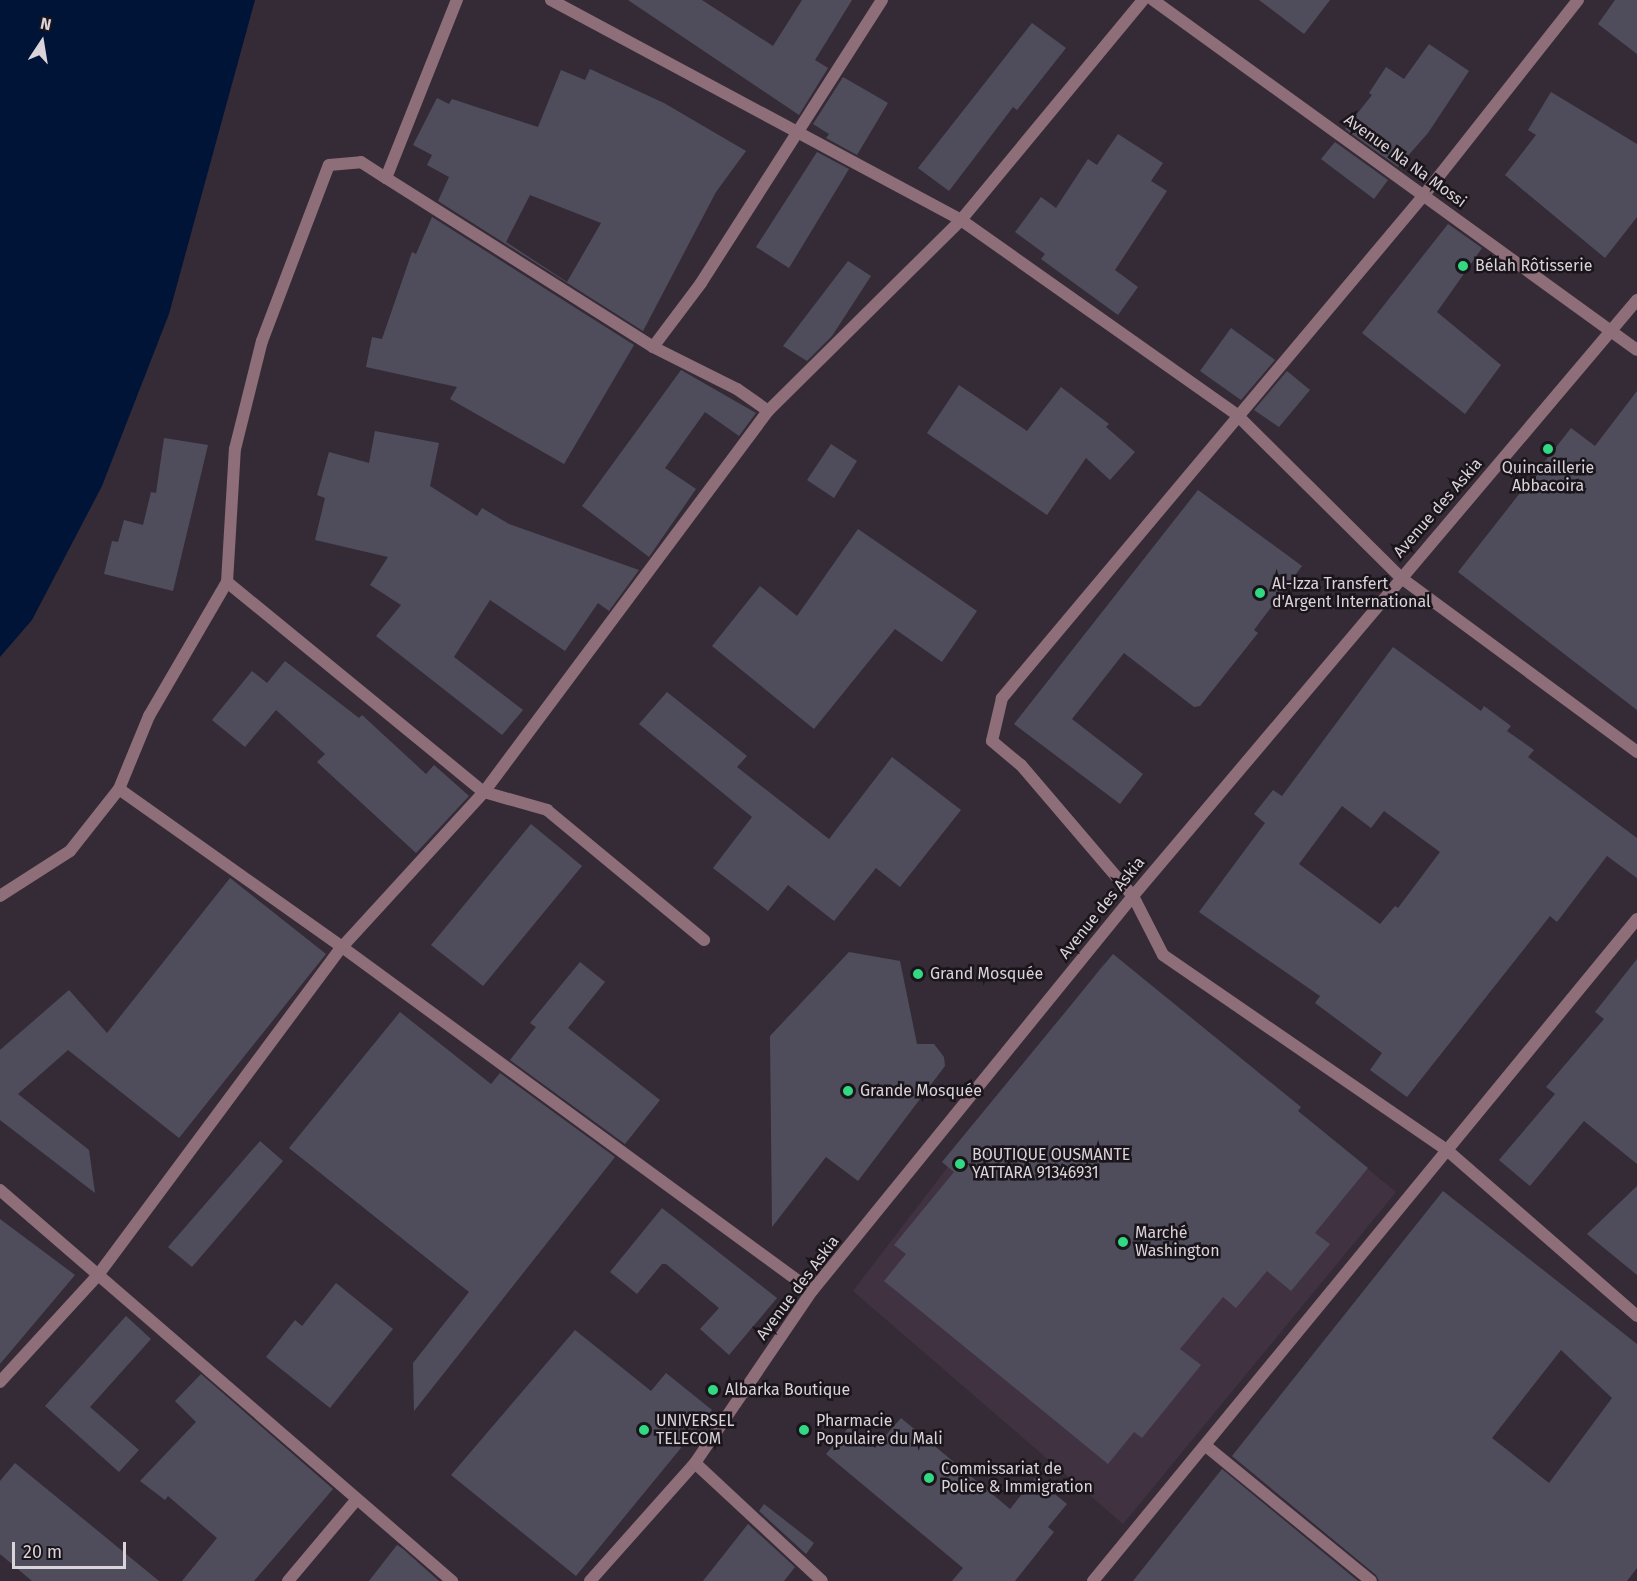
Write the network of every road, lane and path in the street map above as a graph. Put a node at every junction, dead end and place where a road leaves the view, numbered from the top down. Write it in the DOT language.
graph roads {
  1 [pos="457,0"];
  2 [pos="551,0"];
  3 [pos="882,0"];
  4 [pos="1143,0"];
  5 [pos="1153,0"];
  6 [pos="1578,0"];
  7 [pos="796,131"];
  8 [pos="386,178"];
  9 [pos="1424,195"];
  10 [pos="961,220"];
  11 [pos="1637,300"];
  12 [pos="1611,331"];
  13 [pos="653,347"];
  14 [pos="1637,350"];
  15 [pos="768,411"];
  16 [pos="1237,415"];
  17 [pos="1400,577"];
  18 [pos="227,582"];
  19 [pos="1637,752"];
  20 [pos="119,789"];
  21 [pos="484,792"];
  22 [pos="0,896"];
  23 [pos="1133,896"];
  24 [pos="1637,919"];
  25 [pos="704,940"];
  26 [pos="342,946"];
  27 [pos="1448,1151"];
  28 [pos="0,1190"];
  29 [pos="98,1275"];
  30 [pos="812,1291"];
  31 [pos="1637,1316"];
  32 [pos="0,1382"];
  33 [pos="1206,1446"];
  34 [pos="695,1463"];
  35 [pos="357,1499"];
  36 [pos="288,1581"];
  37 [pos="452,1581"];
  38 [pos="590,1581"];
  39 [pos="822,1581"];
  40 [pos="1094,1581"];
  41 [pos="1371,1581"];
  1 -- 8 [label="street"];
  2 -- 7 [label="street"];
  3 -- 7 [label="street"];
  4 -- 10 [label="street"];
  5 -- 9 [label="street, Avenue Na Na Mossi"];
  6 -- 9 [label="street"];
  7 -- 10 [label="street"];
  7 -- 13 [label="street"];
  8 -- 13 [label="street"];
  8 -- 18 [label="street"];
  9 -- 12 [label="street, Avenue Na Na Mossi"];
  9 -- 16 [label="street"];
  10 -- 15 [label="street"];
  10 -- 16 [label="street"];
  11 -- 12 [label="street, Avenue des Askia"];
  12 -- 14 [label="street, Avenue Na Na Mossi"];
  12 -- 17 [label="street, Avenue des Askia"];
  13 -- 15 [label="street"];
  15 -- 21 [label="street"];
  16 -- 17 [label="street"];
  16 -- 23 [label="street"];
  17 -- 19 [label="street"];
  17 -- 23 [label="street, Avenue des Askia"];
  18 -- 20 [label="street"];
  18 -- 21 [label="street"];
  20 -- 22 [label="street"];
  20 -- 26 [label="street"];
  21 -- 25 [label="street"];
  21 -- 26 [label="street"];
  23 -- 27 [label="street"];
  23 -- 30 [label="street, Avenue des Askia"];
  24 -- 27 [label="street"];
  26 -- 29 [label="street"];
  26 -- 30 [label="street"];
  27 -- 31 [label="street"];
  27 -- 33 [label="street"];
  28 -- 29 [label="street"];
  29 -- 32 [label="street"];
  29 -- 35 [label="street"];
  30 -- 34 [label="street, Avenue des Askia"];
  33 -- 40 [label="street"];
  33 -- 41 [label="street"];
  34 -- 38 [label="street, Avenue des Askia"];
  34 -- 39 [label="street"];
  35 -- 36 [label="street"];
  35 -- 37 [label="street"];
}
